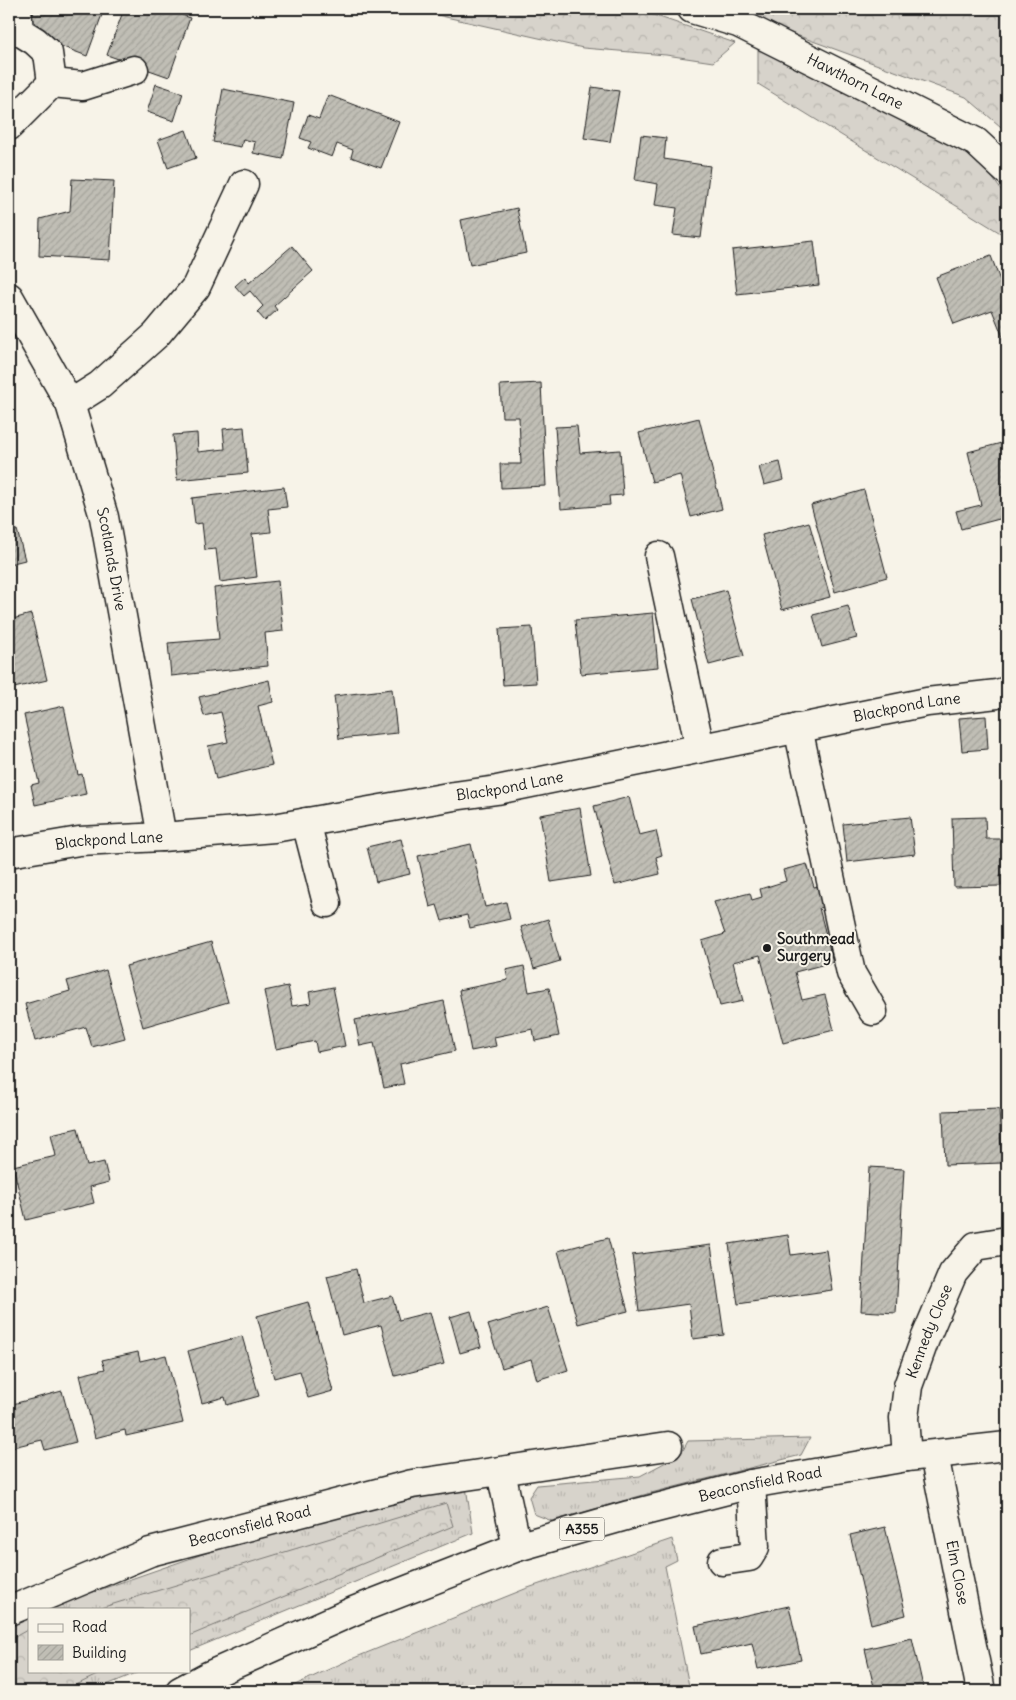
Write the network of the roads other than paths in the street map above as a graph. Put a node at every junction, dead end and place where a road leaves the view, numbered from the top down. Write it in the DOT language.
graph roads {
  1 [pos="17,9"];
  2 [pos="692,9"];
  3 [pos="134,70"];
  4 [pos="52,83"];
  5 [pos="9,126"];
  6 [pos="1007,171"];
  7 [pos="244,184"];
  8 [pos="9,296"];
  9 [pos="70,404"];
  10 [pos="659,556"];
  11 [pos="1007,691"];
  12 [pos="798,728"];
  13 [pos="700,748"];
  14 [pos="306,822"];
  15 [pos="162,838"];
  16 [pos="9,853"];
  17 [pos="327,903"];
  18 [pos="873,1011"];
  19 [pos="1007,1240"];
  20 [pos="668,1446"];
  21 [pos="1007,1446"];
  22 [pos="934,1455"];
  23 [pos="907,1457"];
  24 [pos="502,1472"];
  25 [pos="751,1484"];
  26 [pos="518,1548"];
  27 [pos="722,1561"];
  28 [pos="9,1611"];
  29 [pos="180,1691"];
  30 [pos="981,1691"];
  1 -- 4 [label="street"];
  2 -- 6 [label="street, Hawthorn Lane"];
  3 -- 4 [label="street"];
  4 -- 5 [label="street"];
  7 -- 9 [label="street"];
  8 -- 9 [label="street, Scotlands Drive"];
  9 -- 15 [label="street, Scotlands Drive"];
  10 -- 13 [label="street"];
  11 -- 12 [label="street, Blackpond Lane"];
  12 -- 13 [label="street, Blackpond Lane"];
  12 -- 18 [label="street"];
  13 -- 14 [label="street, Blackpond Lane"];
  14 -- 15 [label="street, Blackpond Lane"];
  14 -- 17 [label="street"];
  15 -- 16 [label="street, Blackpond Lane"];
  19 -- 23 [label="street, Kennedy Close"];
  20 -- 24 [label="street, Beaconsfield Road"];
  21 -- 22 [label="street, Beaconsfield Road / A355"];
  22 -- 23 [label="street, Beaconsfield Road / A355"];
  22 -- 30 [label="street, Elm Close"];
  23 -- 25 [label="street, Beaconsfield Road / A355"];
  24 -- 26 [label="street"];
  24 -- 28 [label="street, Beaconsfield Road"];
  25 -- 26 [label="street, Beaconsfield Road / A355"];
  25 -- 27 [label="street"];
  26 -- 29 [label="street, Beaconsfield Road / A355"];
}
